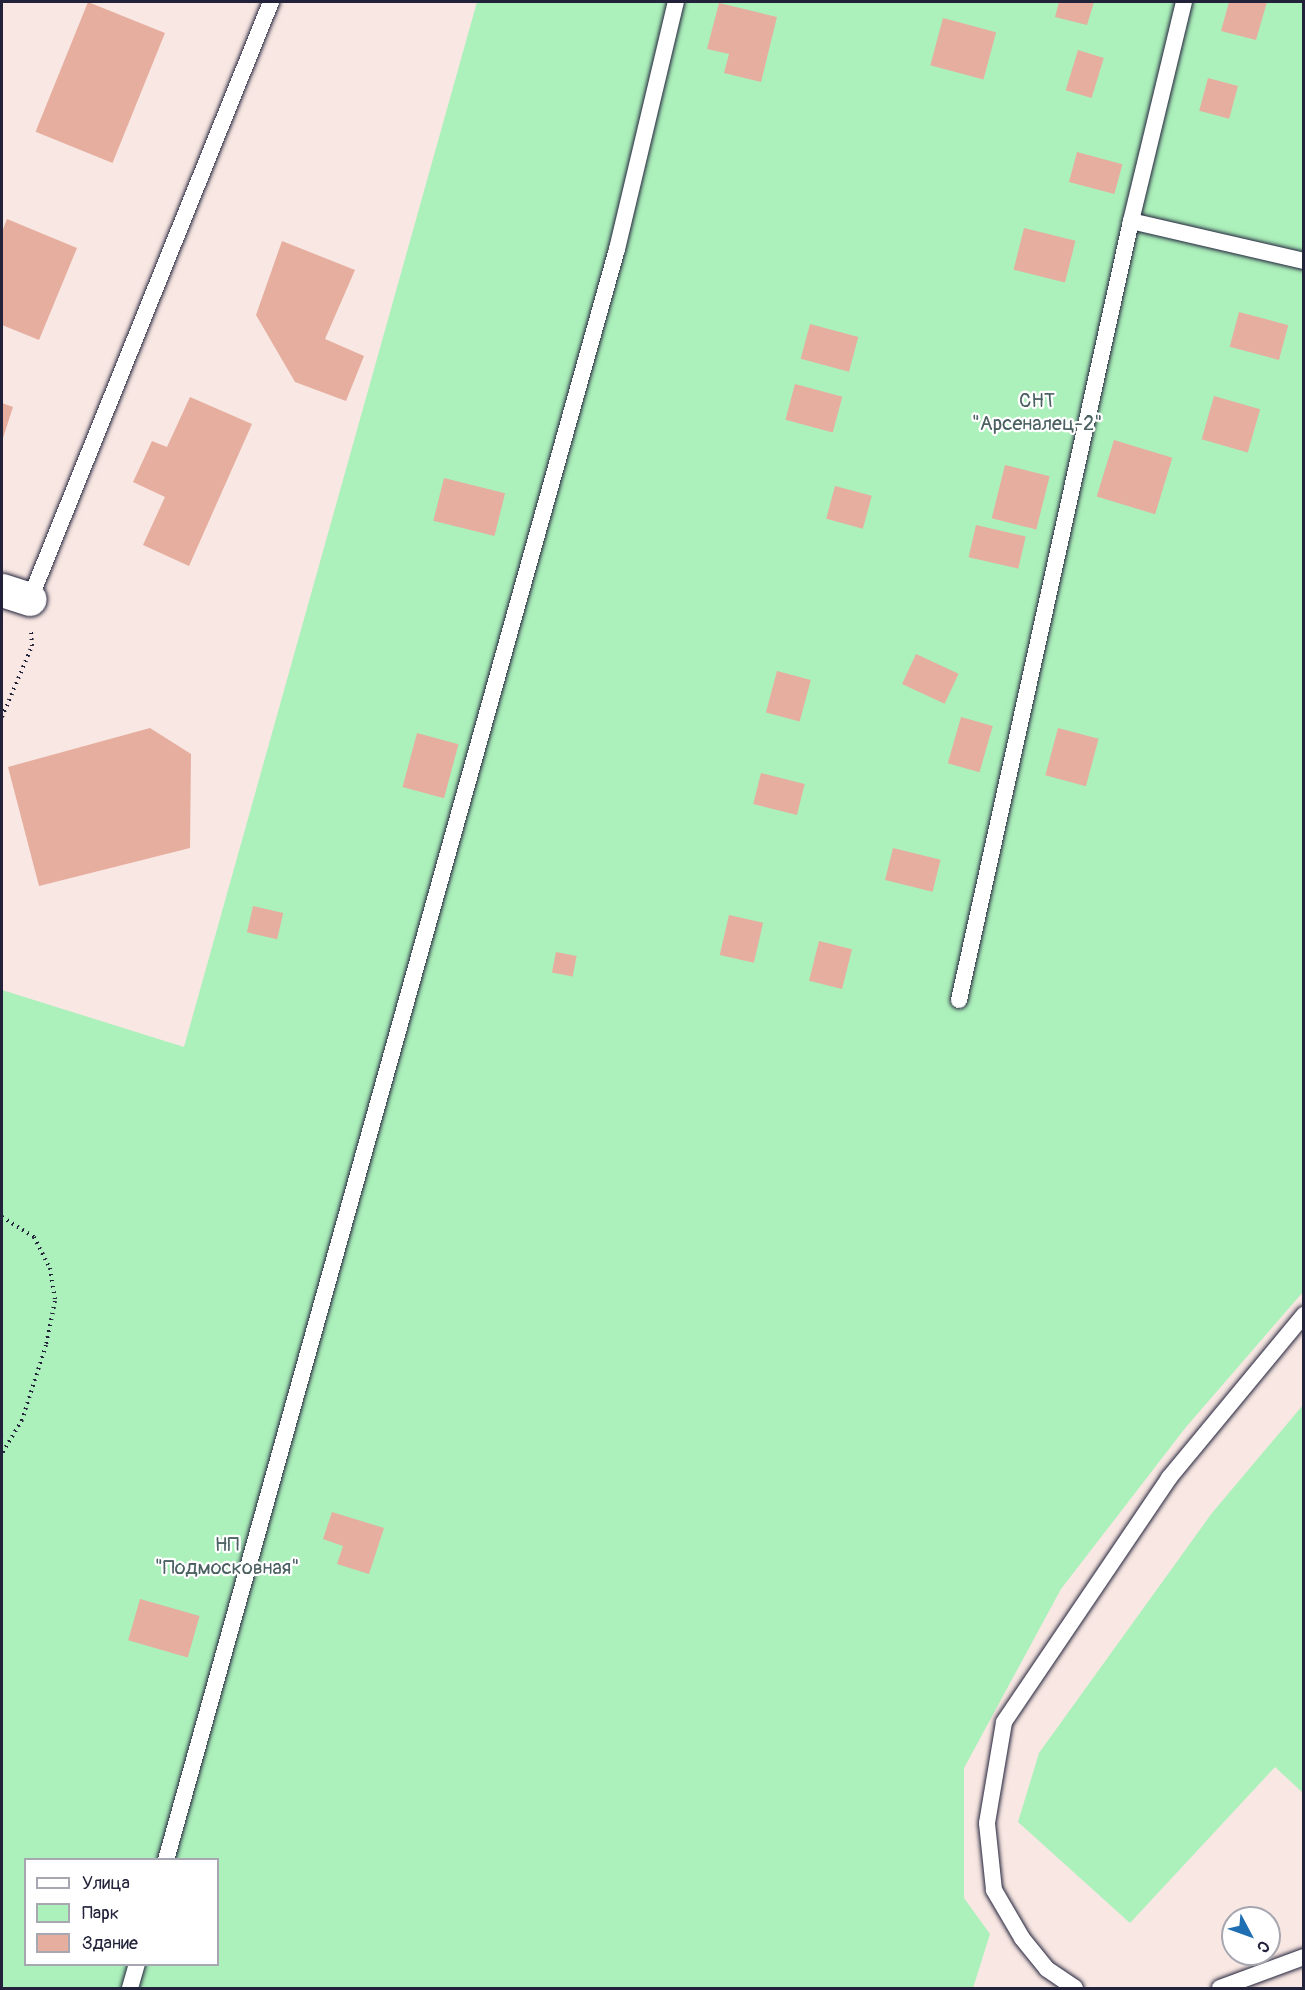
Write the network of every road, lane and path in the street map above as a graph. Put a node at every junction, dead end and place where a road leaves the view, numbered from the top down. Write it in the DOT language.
graph roads {
  1 [pos="271,2"];
  2 [pos="676,2"];
  3 [pos="1184,2"];
  4 [pos="1131,222"];
  5 [pos="1304,261"];
  6 [pos="16,595"];
  7 [pos="2,717"];
  8 [pos="959,1000"];
  9 [pos="2,1217"];
  10 [pos="1304,1315"];
  11 [pos="2,1453"];
  12 [pos="167,1858"];
  13 [pos="1304,1957"];
  14 [pos="137,1966"];
  15 [pos="130,1989"];
  16 [pos="1075,1989"];
  17 [pos="1220,1989"];
  1 -- 6 [label="lane"];
  2 -- 12 [label="lane"];
  3 -- 4 [label="lane"];
  4 -- 5 [label="lane"];
  4 -- 8 [label="lane"];
  6 -- 7 [label="path"];
  9 -- 11 [label="path"];
  10 -- 16 [label="lane"];
  13 -- 17 [label="lane"];
  14 -- 15 [label="lane"];
}
